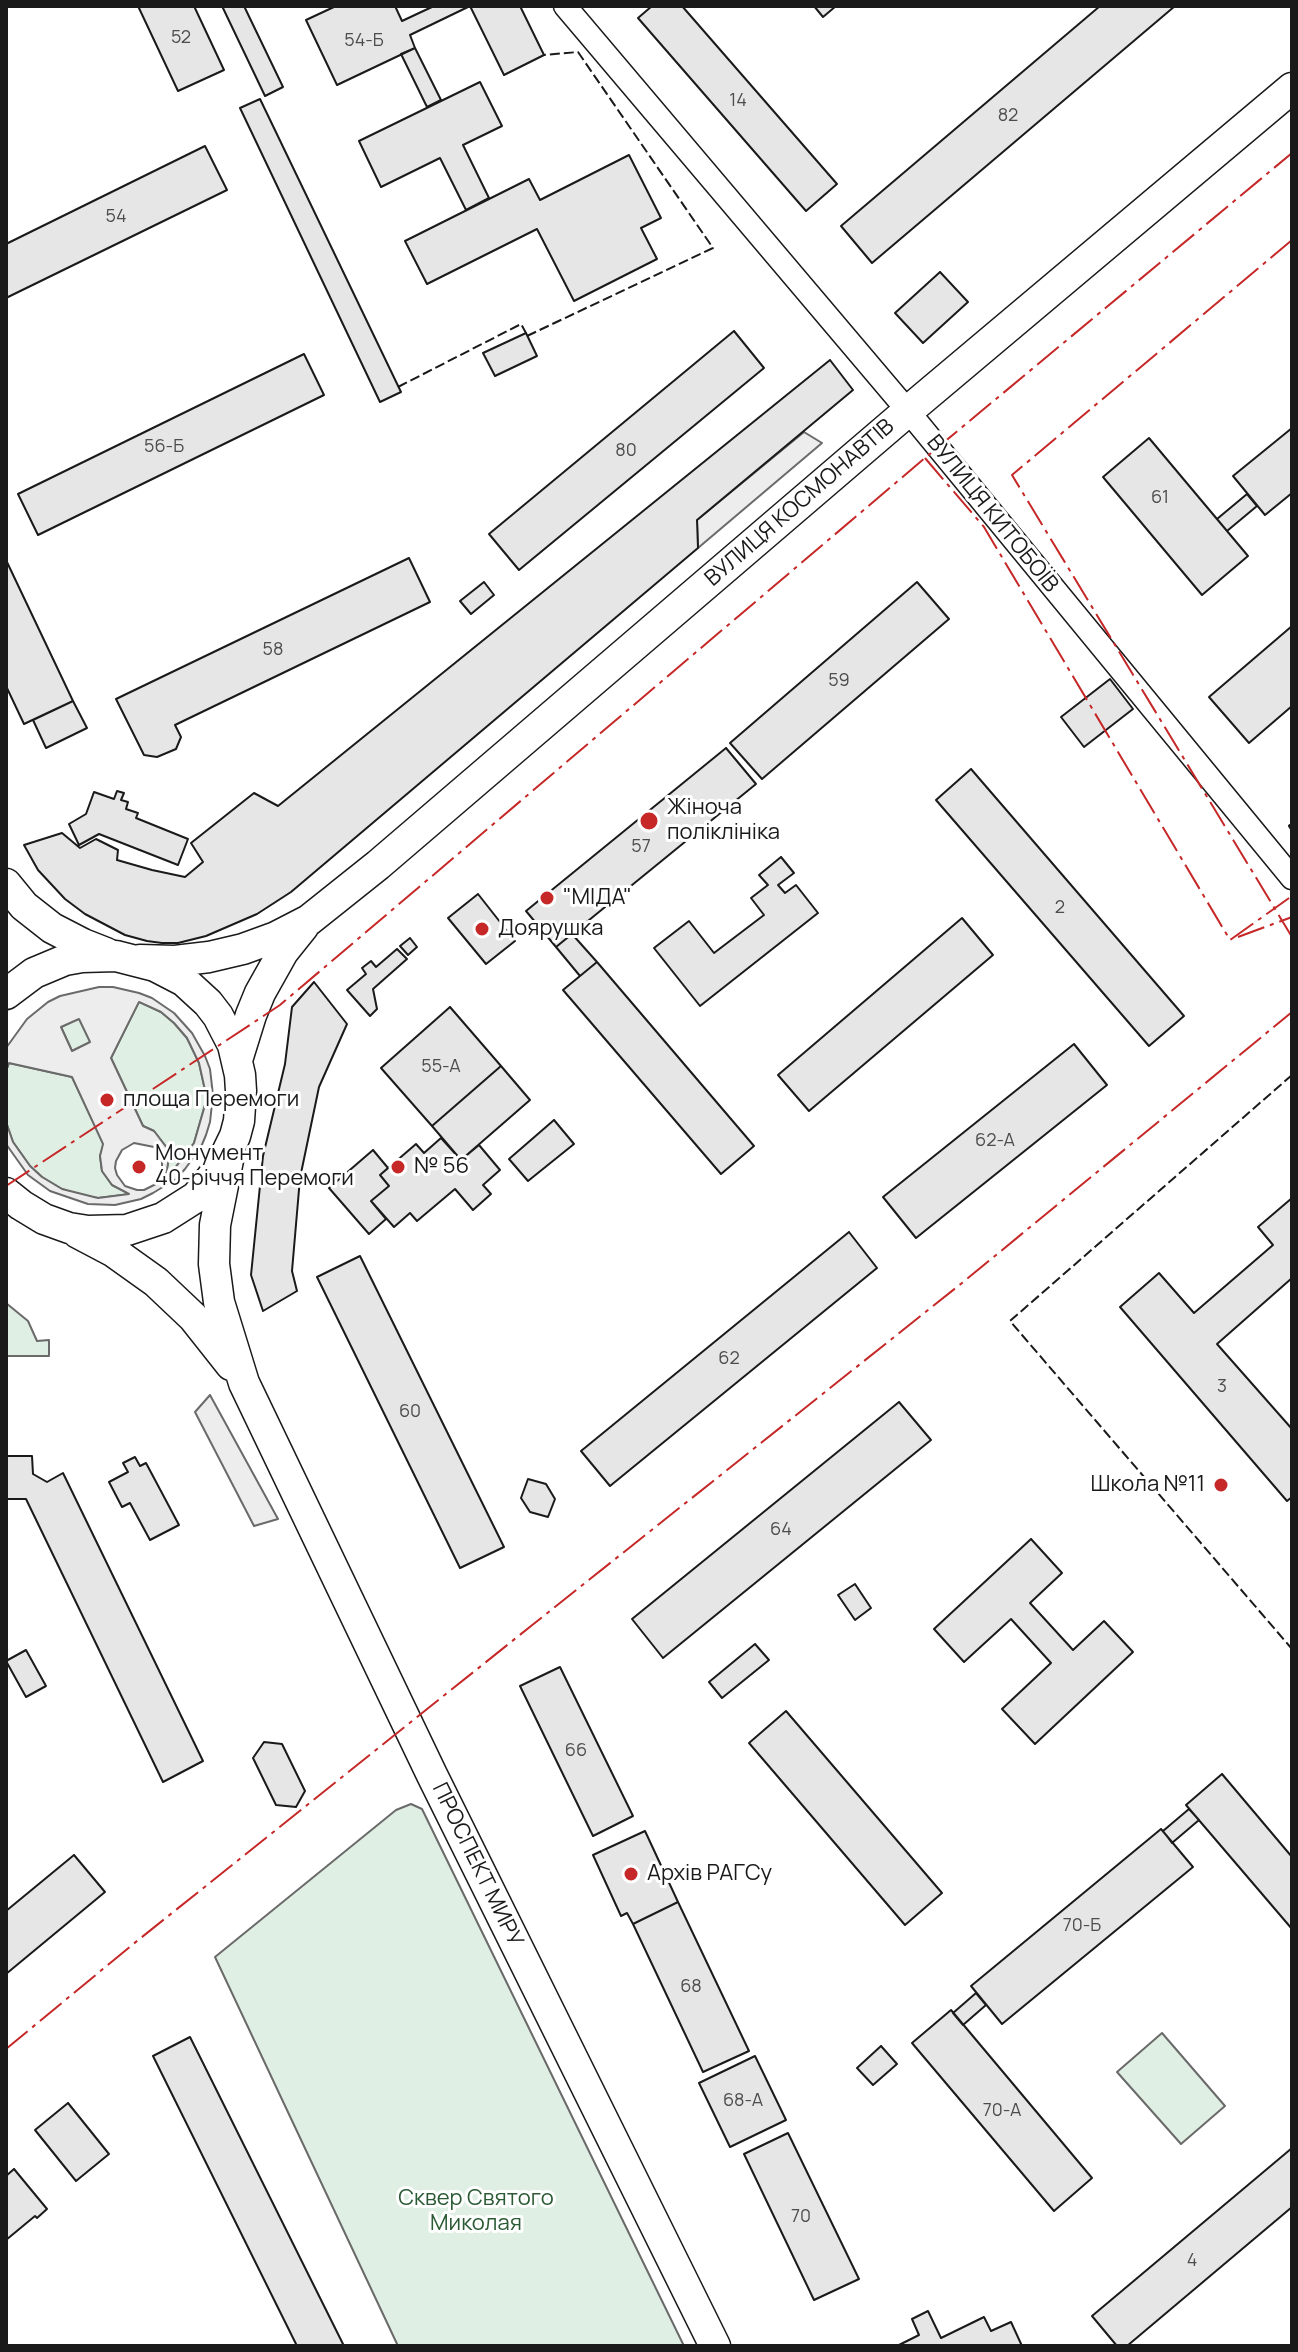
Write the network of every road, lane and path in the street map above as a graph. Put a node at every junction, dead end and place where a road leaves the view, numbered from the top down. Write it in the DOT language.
graph roads {
  1 [pos="565,6"];
  2 [pos="1292,88"];
  3 [pos="908,411"];
  4 [pos="1292,878"];
  5 [pos="6,884"];
  6 [pos="309,920"];
  7 [pos="128,958"];
  8 [pos="6,994"];
  9 [pos="237,1060"];
  10 [pos="230,1150"];
  11 [pos="11,1199"];
  12 [pos="69,1228"];
  13 [pos="244,1383"];
  14 [pos="715,2346"];
  1 -- 3 [label="street, ВУЛИЦЯ КИТОБОЇВ"];
  2 -- 3 [label="main road, ВУЛИЦЯ КОСМОНАВТІВ"];
  3 -- 4 [label="street, ВУЛИЦЯ КИТОБОЇВ"];
  3 -- 6 [label="main road, ВУЛИЦЯ КОСМОНАВТІВ"];
  5 -- 7 [label="main road"];
  6 -- 7 [label="main road, ВУЛИЦЯ КОСМОНАВТІВ"];
  6 -- 9 [label="main road, ВУЛИЦЯ КОСМОНАВТІВ"];
  7 -- 8 [label="main road, ВУЛИЦЯ КОСМОНАВТІВ"];
  7 -- 9 [label="main road"];
  9 -- 10 [label="main road"];
  10 -- 12 [label="main road"];
  10 -- 13 [label="main road, ПРОСПЕКТ МИРУ"];
  11 -- 12 [label="main road, ПРОСПЕКТ МИРУ"];
  12 -- 13 [label="main road, ПРОСПЕКТ МИРУ"];
  13 -- 14 [label="main road, ПРОСПЕКТ МИРУ"];
}
